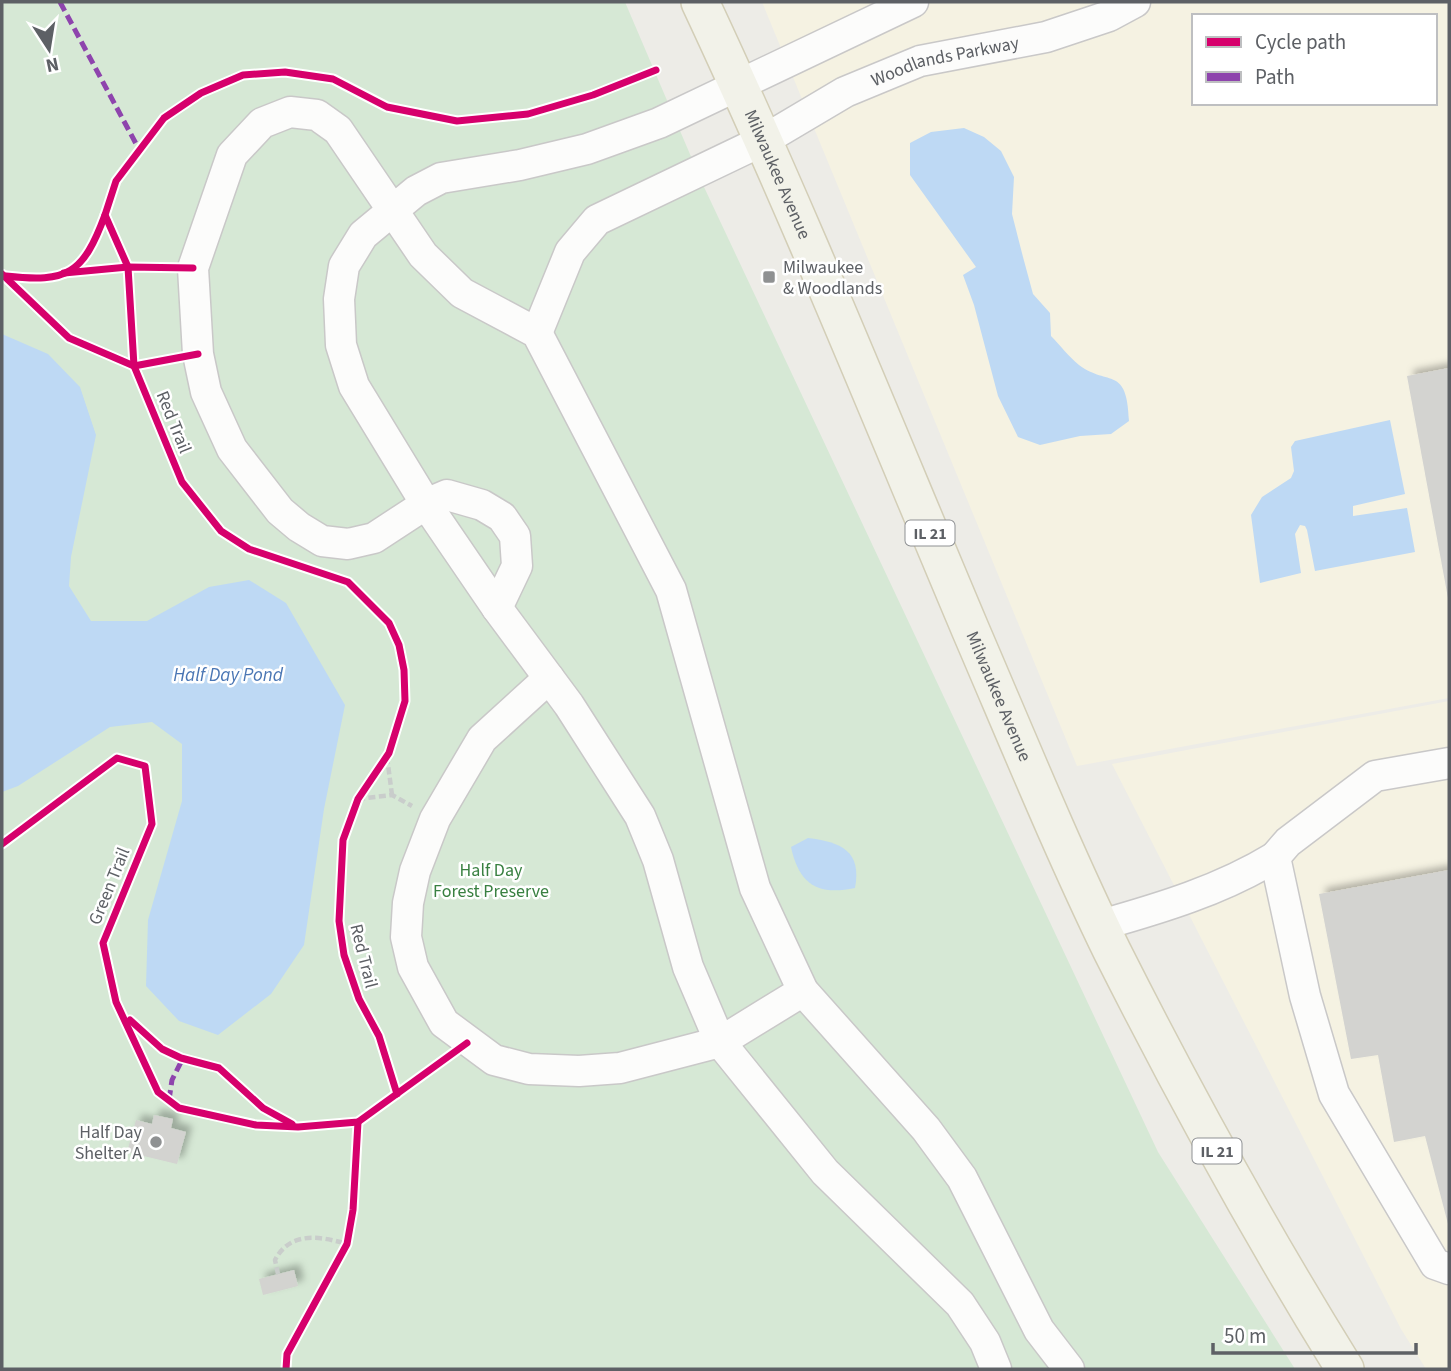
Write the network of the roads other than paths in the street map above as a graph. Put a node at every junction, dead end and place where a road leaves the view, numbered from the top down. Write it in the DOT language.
graph roads {
  1 [pos="701,2"];
  2 [pos="913,2"];
  3 [pos="1135,2"];
  4 [pos="739,86"];
  5 [pos="764,140"];
  6 [pos="393,211"];
  7 [pos="537,333"];
  8 [pos="426,504"];
  9 [pos="497,608"];
  10 [pos="549,678"];
  11 [pos="1449,763"];
  12 [pos="1275,858"];
  13 [pos="1101,925"];
  14 [pos="803,991"];
  15 [pos="720,1042"];
  16 [pos="1449,1269"];
  17 [pos="996,1369"];
  18 [pos="1069,1369"];
  19 [pos="1345,1369"];
  1 -- 4 [label="main road, Milwaukee Avenue / IL 21"];
  2 -- 4 [label="street"];
  3 -- 5 [label="street, Woodlands Parkway"];
  4 -- 5 [label="main road, Milwaukee Avenue / IL 21"];
  4 -- 6 [label="street"];
  5 -- 7 [label="street, Woodlands Parkway"];
  5 -- 13 [label="main road, Milwaukee Avenue / IL 21"];
  6 -- 7 [label="street"];
  6 -- 8 [label="street"];
  6 -- 8 [label="street"];
  7 -- 14 [label="street"];
  8 -- 9 [label="street"];
  8 -- 9 [label="street"];
  9 -- 10 [label="street"];
  10 -- 15 [label="street"];
  10 -- 15 [label="street"];
  11 -- 12 [label="street"];
  12 -- 13 [label="street"];
  12 -- 16 [label="street"];
  13 -- 19 [label="main road, Milwaukee Avenue / IL 21"];
  14 -- 15 [label="street"];
  14 -- 18 [label="street"];
  15 -- 17 [label="street"];
}
